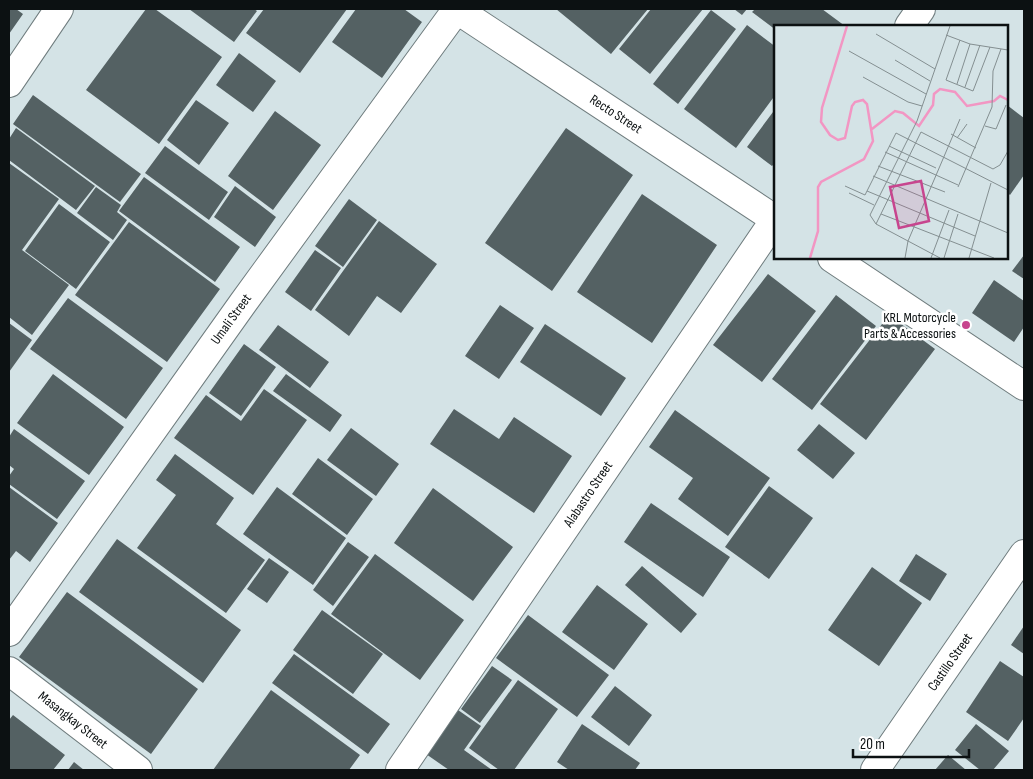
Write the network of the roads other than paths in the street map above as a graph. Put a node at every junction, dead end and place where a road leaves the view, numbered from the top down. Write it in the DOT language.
graph roads {
  1 [pos="59,9"];
  2 [pos="457,9"];
  3 [pos="921,9"];
  4 [pos="910,25"];
  5 [pos="9,83"];
  6 [pos="774,218"];
  7 [pos="774,220"];
  8 [pos="834,259"];
  9 [pos="1024,386"];
  10 [pos="1024,554"];
  11 [pos="9,632"];
  12 [pos="9,671"];
  13 [pos="138,770"];
  14 [pos="400,770"];
  15 [pos="875,770"];
  1 -- 5 [label="street"];
  2 -- 6 [label="street, Recto Street"];
  2 -- 11 [label="street, Umali Street"];
  3 -- 4 [label="street"];
  7 -- 14 [label="street, Alabastro Street"];
  8 -- 9 [label="street"];
  10 -- 15 [label="street, Castillo Street"];
  12 -- 13 [label="street, Masangkay Street"];
}
